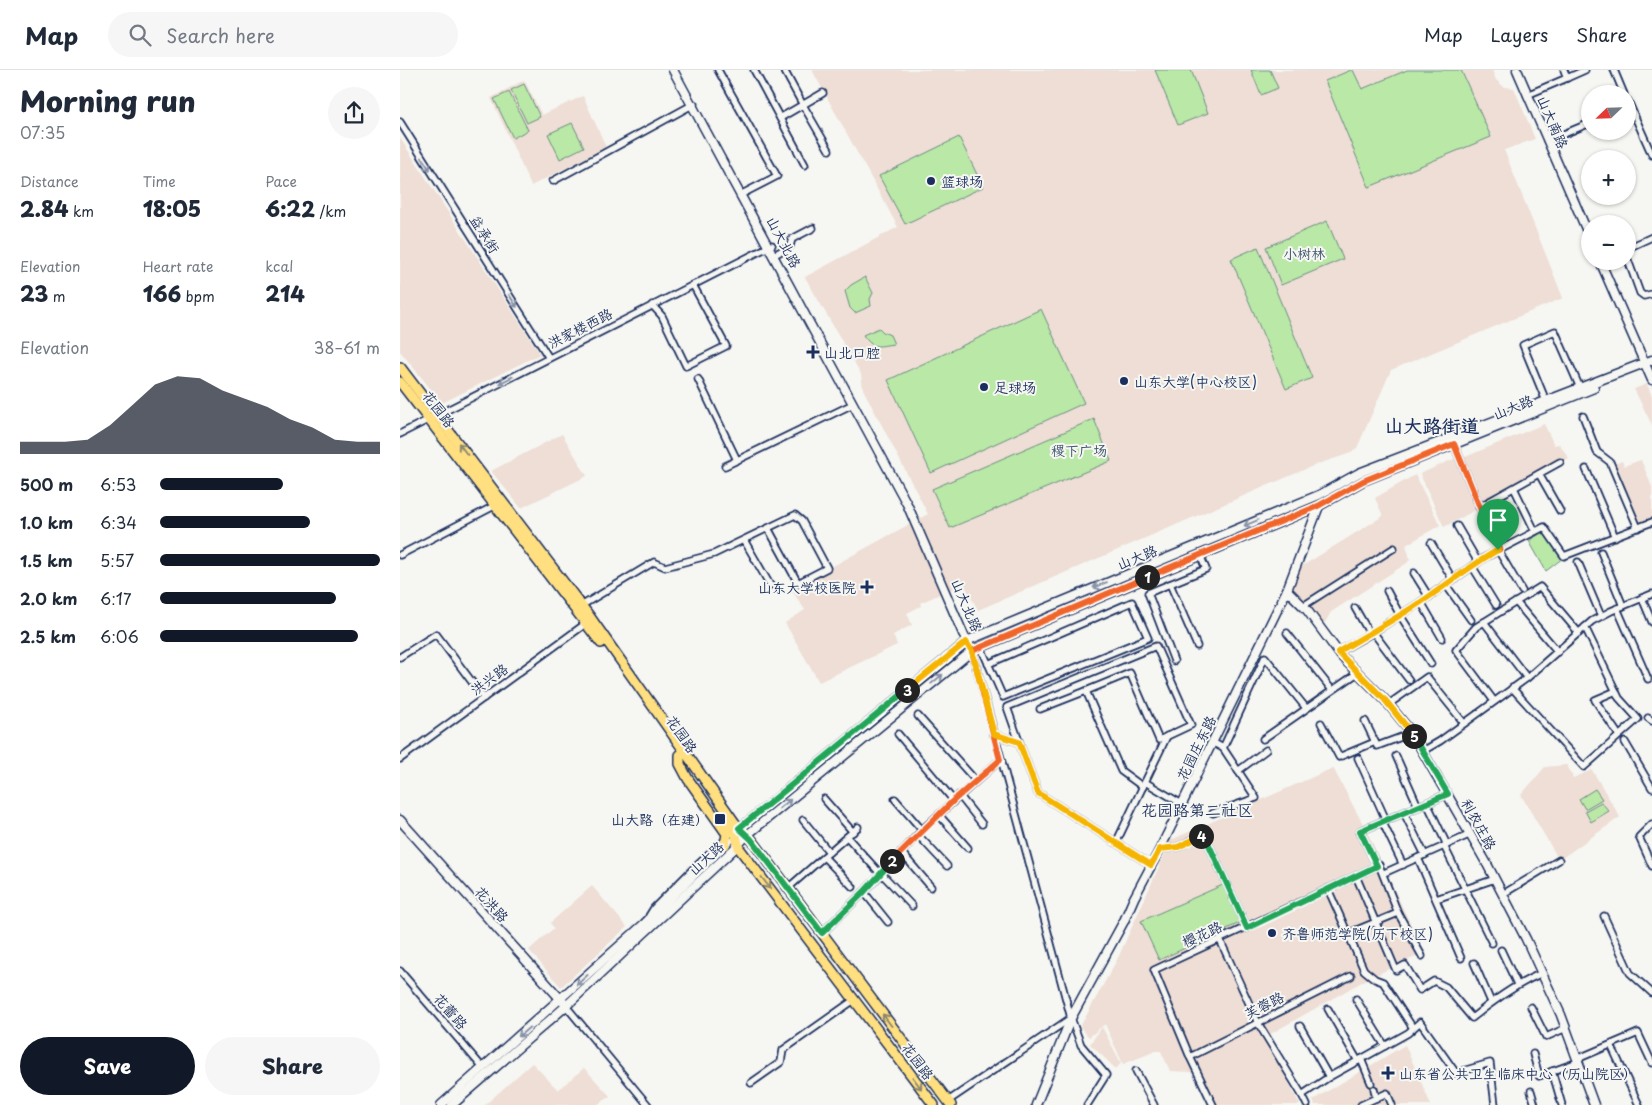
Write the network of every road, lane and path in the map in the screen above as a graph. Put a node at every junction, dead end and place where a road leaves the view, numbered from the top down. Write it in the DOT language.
graph roads {
  1 [pos="675,70"];
  2 [pos="718,70"];
  3 [pos="754,70"];
  4 [pos="784,70"];
  5 [pos="1517,70"];
  6 [pos="1564,70"];
  7 [pos="1585,70"];
  8 [pos="1614,70"];
  9 [pos="1567,78"];
  10 [pos="1620,85"];
  11 [pos="823,93"];
  12 [pos="1527,95"];
  13 [pos="693,104"];
  14 [pos="804,106"];
  15 [pos="780,118"];
  16 [pos="1636,121"];
  17 [pos="400,122"];
  18 [pos="1581,126"];
  19 [pos="1547,141"];
  20 [pos="829,150"];
  21 [pos="1652,155"];
  22 [pos="805,164"];
  23 [pos="553,181"];
  24 [pos="744,193"];
  25 [pos="1581,218"];
  26 [pos="813,228"];
  27 [pos="1652,237"];
  28 [pos="1636,244"];
  29 [pos="770,245"];
  30 [pos="776,254"];
  31 [pos="1604,270"];
  32 [pos="1632,270"];
  33 [pos="693,285"];
  34 [pos="1652,294"];
  35 [pos="652,306"];
  36 [pos="549,358"];
  37 [pos="1649,364"];
  38 [pos="400,367"];
  39 [pos="698,379"];
  40 [pos="1652,380"];
  41 [pos="400,382"];
  42 [pos="1580,388"];
  43 [pos="1546,401"];
  44 [pos="853,404"];
  45 [pos="1582,416"];
  46 [pos="433,417"];
  47 [pos="400,434"];
  48 [pos="1454,444"];
  49 [pos="736,460"];
  50 [pos="1560,462"];
  51 [pos="725,466"];
  52 [pos="1586,469"];
  53 [pos="1539,474"];
  54 [pos="1514,488"];
  55 [pos="500,503"];
  56 [pos="1318,506"];
  57 [pos="1479,507"];
  58 [pos="1560,512"];
  59 [pos="1652,522"];
  60 [pos="1457,526"];
  61 [pos="768,528"];
  62 [pos="1638,528"];
  63 [pos="1534,530"];
  64 [pos="1615,537"];
  65 [pos="744,540"];
  66 [pos="1431,544"];
  67 [pos="1394,548"];
  68 [pos="1499,550"];
  69 [pos="1601,552"];
  70 [pos="400,555"];
  71 [pos="1200,555"];
  72 [pos="1478,562"];
  73 [pos="1578,562"];
  74 [pos="1472,566"];
  75 [pos="1414,573"];
  76 [pos="1453,580"];
  77 [pos="1170,584"];
  78 [pos="1446,584"];
  79 [pos="770,585"];
  80 [pos="1287,590"];
  81 [pos="1387,591"];
  82 [pos="1522,591"];
  83 [pos="1652,594"];
  84 [pos="1429,597"];
  85 [pos="1642,598"];
  86 [pos="1421,602"];
  87 [pos="1516,602"];
  88 [pos="1496,605"];
  89 [pos="581,606"];
  90 [pos="1303,606"];
  91 [pos="1620,607"];
  92 [pos="1355,608"];
  93 [pos="1400,615"];
  94 [pos="1601,616"];
  95 [pos="1472,620"];
  96 [pos="589,622"];
  97 [pos="1484,622"];
  98 [pos="1652,622"];
  99 [pos="1585,627"];
  100 [pos="1287,633"];
  101 [pos="1372,633"];
  102 [pos="1579,633"];
  103 [pos="1442,638"];
  104 [pos="967,641"];
  105 [pos="1197,646"];
  106 [pos="972,651"];
  107 [pos="983,652"];
  108 [pos="1338,652"];
  109 [pos="1558,652"];
  110 [pos="400,657"];
  111 [pos="1174,661"];
  112 [pos="988,664"];
  113 [pos="1430,664"];
  114 [pos="1356,674"];
  115 [pos="1528,678"];
  116 [pos="1648,679"];
  117 [pos="1409,680"];
  118 [pos="1512,688"];
  119 [pos="1332,690"];
  120 [pos="1086,691"];
  121 [pos="1616,691"];
  122 [pos="484,698"];
  123 [pos="1494,702"];
  124 [pos="1388,704"];
  125 [pos="1306,708"];
  126 [pos="1040,709"];
  127 [pos="918,716"];
  128 [pos="1365,721"];
  129 [pos="1321,723"];
  130 [pos="1464,723"];
  131 [pos="1412,733"];
  132 [pos="898,734"];
  133 [pos="994,734"];
  134 [pos="1618,734"];
  135 [pos="1167,736"];
  136 [pos="1262,739"];
  137 [pos="1019,742"];
  138 [pos="1212,742"];
  139 [pos="1375,742"];
  140 [pos="1625,742"];
  141 [pos="1223,748"];
  142 [pos="1266,750"];
  143 [pos="1422,751"];
  144 [pos="1396,756"];
  145 [pos="1358,758"];
  146 [pos="400,759"];
  147 [pos="1000,760"];
  148 [pos="1238,771"];
  149 [pos="976,781"];
  150 [pos="1144,784"];
  151 [pos="1652,788"];
  152 [pos="1448,794"];
  153 [pos="959,795"];
  154 [pos="824,799"];
  155 [pos="895,799"];
  156 [pos="954,800"];
  157 [pos="1427,803"];
  158 [pos="1182,804"];
  159 [pos="1418,806"];
  160 [pos="1213,813"];
  161 [pos="1404,813"];
  162 [pos="939,815"];
  163 [pos="400,820"];
  164 [pos="802,820"];
  165 [pos="1384,821"];
  166 [pos="982,824"];
  167 [pos="1652,824"];
  168 [pos="858,827"];
  169 [pos="853,832"];
  170 [pos="920,833"];
  171 [pos="1471,834"];
  172 [pos="747,835"];
  173 [pos="732,836"];
  174 [pos="847,836"];
  175 [pos="1116,843"];
  176 [pos="739,844"];
  177 [pos="1446,845"];
  178 [pos="968,848"];
  179 [pos="1160,849"];
  180 [pos="901,852"];
  181 [pos="827,854"];
  182 [pos="1425,855"];
  183 [pos="1418,858"];
  184 [pos="1559,860"];
  185 [pos="1151,865"];
  186 [pos="1403,865"];
  187 [pos="947,866"];
  188 [pos="1377,866"];
  189 [pos="1652,866"];
  190 [pos="879,871"];
  191 [pos="1384,873"];
  192 [pos="1356,876"];
  193 [pos="1495,879"];
  194 [pos="852,887"];
  195 [pos="788,888"];
  196 [pos="931,888"];
  197 [pos="1328,889"];
  198 [pos="1465,889"];
  199 [pos="864,892"];
  200 [pos="1503,894"];
  201 [pos="1436,899"];
  202 [pos="912,906"];
  203 [pos="1398,914"];
  204 [pos="1604,916"];
  205 [pos="888,922"];
  206 [pos="1376,922"];
  207 [pos="1247,928"];
  208 [pos="822,933"];
  209 [pos="1347,934"];
  210 [pos="1220,940"];
  211 [pos="1492,943"];
  212 [pos="1501,950"];
  213 [pos="1422,956"];
  214 [pos="1461,958"];
  215 [pos="1474,963"];
  216 [pos="400,971"];
  217 [pos="1542,973"];
  218 [pos="1351,976"];
  219 [pos="1517,984"];
  220 [pos="1652,993"];
  221 [pos="1356,999"];
  222 [pos="854,1000"];
  223 [pos="563,1002"];
  224 [pos="1491,1002"];
  225 [pos="1531,1007"];
  226 [pos="1328,1009"];
  227 [pos="1070,1018"];
  228 [pos="1258,1023"];
  229 [pos="1300,1026"];
  230 [pos="1413,1028"];
  231 [pos="1566,1028"];
  232 [pos="1611,1044"];
  233 [pos="1385,1046"];
  234 [pos="1533,1054"];
  235 [pos="1190,1057"];
  236 [pos="1359,1060"];
  237 [pos="1578,1060"];
  238 [pos="1652,1063"];
  239 [pos="483,1068"];
  240 [pos="1136,1071"];
  241 [pos="1552,1071"];
  242 [pos="1329,1077"];
  243 [pos="751,1083"];
  244 [pos="1531,1091"];
  245 [pos="1302,1095"];
  246 [pos="1376,1098"];
  247 [pos="950,1103"];
  248 [pos="931,1104"];
  249 [pos="442,1105"];
  250 [pos="452,1105"];
  251 [pos="648,1105"];
  252 [pos="1036,1105"];
  253 [pos="1087,1105"];
  254 [pos="1154,1105"];
  255 [pos="1213,1105"];
  256 [pos="1308,1105"];
  257 [pos="1361,1105"];
  258 [pos="1392,1105"];
  259 [pos="1495,1105"];
  260 [pos="1535,1105"];
  261 [pos="1562,1105"];
  262 [pos="1594,1105"];
  263 [pos="1638,1105"];
  1 -- 13 [label="main road, 山大北路"];
  2 -- 24 [label="street"];
  3 -- 15 [label="street"];
  4 -- 14 [label="street"];
  5 -- 12 [label="main road, 山大南路"];
  6 -- 9 [label="street"];
  7 -- 9 [label="street"];
  8 -- 10 [label="street"];
  9 -- 12 [label="street"];
  11 -- 14 [label="street"];
  12 -- 19 [label="main road, 山大南路"];
  13 -- 23 [label="street"];
  13 -- 24 [label="main road, 山大北路"];
  13 -- 29 [label="main road, 山大北路"];
  14 -- 15 [label="street"];
  14 -- 20 [label="street"];
  15 -- 22 [label="street"];
  16 -- 21 [label="street"];
  17 -- 36 [label="street, 益承街, one-way"];
  18 -- 19 [label="street"];
  19 -- 25 [label="main road, 山大南路"];
  24 -- 29 [label="main road, 山大北路"];
  26 -- 30 [label="street"];
  27 -- 28 [label="street"];
  29 -- 30 [label="main road, 山大北路"];
  29 -- 33 [label="street, 洪家楼西路"];
  29 -- 44 [label="main road, 山大北路"];
  30 -- 104 [label="main road, 山大北路"];
  31 -- 37 [label="main road"];
  32 -- 34 [label="street"];
  33 -- 35 [label="street, 洪家楼西路"];
  33 -- 35 [label="street"];
  35 -- 36 [label="street, 洪家楼西路"];
  36 -- 46 [label="street, 洪家楼西路, one-way"];
  37 -- 40 [label="main road"];
  37 -- 42 [label="main road, 山大路"];
  37 -- 48 [label="main road, 山大路"];
  38 -- 46 [label="main road, 花园路"];
  39 -- 49 [label="street"];
  41 -- 46 [label="main road, 花园路"];
  42 -- 43 [label="main road, 山大路"];
  42 -- 43 [label="street"];
  43 -- 104 [label="main road, 山大路, one-way"];
  44 -- 49 [label="street"];
  44 -- 104 [label="main road, 山大北路"];
  45 -- 62 [label="street"];
  46 -- 47 [label="street, 洪家楼西路"];
  46 -- 55 [label="main road, 花园路"];
  48 -- 56 [label="main road, 山大路"];
  48 -- 57 [label="street"];
  49 -- 51 [label="street"];
  50 -- 53 [label="street"];
  52 -- 64 [label="street"];
  53 -- 54 [label="street"];
  53 -- 58 [label="street"];
  54 -- 57 [label="street"];
  54 -- 63 [label="street"];
  55 -- 70 [label="street"];
  55 -- 89 [label="main road, 花园路"];
  55 -- 96 [label="main road, 花园路"];
  56 -- 71 [label="main road, 山大路"];
  56 -- 80 [label="main road, 花园庄东路"];
  57 -- 68 [label="street"];
  59 -- 62 [label="street"];
  60 -- 72 [label="street"];
  61 -- 61 [label="street"];
  61 -- 65 [label="street"];
  62 -- 64 [label="street"];
  64 -- 68 [label="street"];
  65 -- 79 [label="street"];
  65 -- 89 [label="street"];
  66 -- 76 [label="street"];
  67 -- 90 [label="street"];
  68 -- 72 [label="street"];
  68 -- 82 [label="street"];
  69 -- 91 [label="street"];
  71 -- 77 [label="street"];
  71 -- 106 [label="main road, 山大路"];
  72 -- 74 [label="street"];
  73 -- 94 [label="street"];
  74 -- 76 [label="street"];
  74 -- 88 [label="street"];
  75 -- 84 [label="street"];
  76 -- 78 [label="street"];
  77 -- 105 [label="street"];
  77 -- 111 [label="street"];
  78 -- 84 [label="street"];
  78 -- 95 [label="street"];
  80 -- 90 [label="main road, 利农庄路"];
  80 -- 138 [label="main road, 花园庄东路"];
  81 -- 93 [label="street"];
  83 -- 85 [label="street"];
  84 -- 86 [label="street"];
  85 -- 91 [label="street"];
  85 -- 98 [label="street"];
  86 -- 93 [label="street"];
  86 -- 103 [label="street"];
  87 -- 97 [label="street"];
  87 -- 102 [label="street"];
  87 -- 109 [label="street"];
  89 -- 96 [label="main road, 花园路"];
  90 -- 108 [label="main road, 利农庄路"];
  91 -- 94 [label="street"];
  91 -- 116 [label="street"];
  92 -- 101 [label="street"];
  93 -- 101 [label="street"];
  93 -- 113 [label="street"];
  94 -- 99 [label="street"];
  96 -- 122 [label="street, 洪兴路"];
  96 -- 173 [label="main road, 花园路"];
  96 -- 173 [label="main road, 花园路"];
  97 -- 115 [label="street"];
  97 -- 123 [label="street"];
  99 -- 102 [label="street"];
  99 -- 121 [label="street"];
  100 -- 119 [label="street"];
  101 -- 108 [label="street"];
  101 -- 117 [label="street"];
  102 -- 109 [label="street"];
  104 -- 106 [label="main road, 山大北路"];
  104 -- 173 [label="main road, 山大路"];
  106 -- 133 [label="street"];
  172 -- 106 [label="main road, 山大路, one-way"];
  107 -- 112 [label="street"];
  108 -- 124 [label="main road, 利农庄路"];
  109 -- 115 [label="street"];
  110 -- 122 [label="street"];
  112 -- 112 [label="street"];
  114 -- 119 [label="street"];
  115 -- 118 [label="street"];
  118 -- 121 [label="street"];
  118 -- 123 [label="street"];
  119 -- 125 [label="street"];
  120 -- 126 [label="street"];
  120 -- 135 [label="street"];
  120 -- 150 [label="street"];
  121 -- 134 [label="street"];
  122 -- 146 [label="street, 洪兴路"];
  123 -- 130 [label="street"];
  124 -- 130 [label="street"];
  124 -- 131 [label="main road, 利农庄路"];
  125 -- 136 [label="street"];
  125 -- 141 [label="street"];
  127 -- 149 [label="street"];
  128 -- 139 [label="street"];
  129 -- 139 [label="street"];
  130 -- 143 [label="street"];
  131 -- 139 [label="street"];
  131 -- 143 [label="main road, 利农庄路"];
  132 -- 156 [label="street"];
  133 -- 137 [label="street"];
  133 -- 147 [label="street"];
  135 -- 137 [label="street"];
  135 -- 150 [label="street"];
  137 -- 175 [label="street"];
  138 -- 141 [label="street"];
  138 -- 158 [label="main road, 花园庄东路"];
  140 -- 151 [label="street"];
  141 -- 148 [label="street"];
  142 -- 148 [label="street"];
  143 -- 152 [label="main road, 利农庄路"];
  144 -- 159 [label="street"];
  145 -- 165 [label="street"];
  147 -- 149 [label="street"];
  147 -- 227 [label="street"];
  148 -- 160 [label="street"];
  149 -- 153 [label="street"];
  150 -- 158 [label="street"];
  150 -- 175 [label="street"];
  152 -- 157 [label="street"];
  152 -- 171 [label="main road, 利农庄路"];
  153 -- 156 [label="street"];
  153 -- 166 [label="street"];
  154 -- 169 [label="street"];
  155 -- 170 [label="street"];
  156 -- 162 [label="street"];
  157 -- 159 [label="street"];
  157 -- 177 [label="street"];
  158 -- 179 [label="main road, 花园庄东路"];
  159 -- 161 [label="street"];
  161 -- 165 [label="street"];
  161 -- 182 [label="street"];
  162 -- 170 [label="street"];
  162 -- 178 [label="street"];
  163 -- 223 [label="main road, 花洪路"];
  164 -- 181 [label="street"];
  165 -- 186 [label="street"];
  165 -- 188 [label="street"];
  167 -- 189 [label="street"];
  168 -- 169 [label="street"];
  169 -- 174 [label="street"];
  170 -- 180 [label="street"];
  170 -- 187 [label="street"];
  171 -- 177 [label="street"];
  171 -- 193 [label="main road, 利农庄路"];
  172 -- 173 [label="main road, 花园路"];
  172 -- 176 [label="main road, 山大路"];
  172 -- 195 [label="main road, 花园路"];
  173 -- 176 [label="main road, 花园路"];
  173 -- 223 [label="main road, 山大路, one-way"];
  174 -- 181 [label="street"];
  174 -- 190 [label="street"];
  175 -- 185 [label="street"];
  176 -- 222 [label="main road, 花园路, one-way"];
  176 -- 223 [label="main road, 山大路"];
  177 -- 182 [label="street"];
  177 -- 198 [label="street"];
  179 -- 185 [label="main road, 花园庄东路"];
  179 -- 207 [label="street"];
  180 -- 190 [label="street"];
  180 -- 196 [label="street"];
  181 -- 194 [label="street"];
  181 -- 195 [label="street"];
  182 -- 183 [label="street"];
  183 -- 186 [label="street"];
  183 -- 201 [label="street"];
  184 -- 200 [label="street"];
  185 -- 227 [label="main road, 花园庄东路"];
  186 -- 191 [label="street"];
  188 -- 192 [label="street, 樱花路"];
  188 -- 203 [label="street"];
  190 -- 199 [label="street"];
  190 -- 202 [label="street"];
  192 -- 197 [label="street, 樱花路"];
  192 -- 206 [label="street"];
  193 -- 198 [label="street"];
  193 -- 200 [label="main road, 利农庄路"];
  195 -- 208 [label="main road, 花园路"];
  197 -- 207 [label="street, 樱花路"];
  197 -- 209 [label="street"];
  198 -- 201 [label="street"];
  198 -- 211 [label="street"];
  199 -- 205 [label="street"];
  199 -- 208 [label="street"];
  200 -- 217 [label="main road, 利农庄路"];
  201 -- 214 [label="street"];
  203 -- 206 [label="street"];
  203 -- 213 [label="street"];
  204 -- 220 [label="street"];
  206 -- 209 [label="street"];
  206 -- 224 [label="street"];
  207 -- 210 [label="street, 樱花路"];
  247 -- 208 [label="main road, 花园路, one-way"];
  209 -- 230 [label="street"];
  210 -- 228 [label="street"];
  210 -- 235 [label="street, 樱花路"];
  212 -- 219 [label="street"];
  215 -- 224 [label="street"];
  216 -- 239 [label="street, 花蕾路"];
  217 -- 219 [label="street"];
  217 -- 231 [label="main road, 利农庄路"];
  218 -- 228 [label="street, 芙蓉路"];
  219 -- 224 [label="street"];
  221 -- 233 [label="street"];
  222 -- 243 [label="street"];
  222 -- 248 [label="main road, 花园路, one-way"];
  223 -- 239 [label="main road, 山大路, one-way"];
  223 -- 250 [label="main road, 山大路"];
  223 -- 251 [label="street"];
  225 -- 231 [label="street"];
  226 -- 236 [label="street"];
  227 -- 247 [label="street"];
  227 -- 252 [label="main road, 花园庄东路"];
  227 -- 253 [label="street"];
  228 -- 235 [label="street, 芙蓉路"];
  228 -- 245 [label="street"];
  229 -- 242 [label="street"];
  230 -- 233 [label="street"];
  230 -- 259 [label="street"];
  231 -- 237 [label="main road, 利农庄路"];
  232 -- 237 [label="street"];
  232 -- 238 [label="street"];
  232 -- 263 [label="street"];
  233 -- 236 [label="street"];
  234 -- 241 [label="street"];
  235 -- 255 [label="street"];
  236 -- 242 [label="street"];
  236 -- 246 [label="street"];
  237 -- 241 [label="street"];
  237 -- 262 [label="main road, 利农庄路"];
  239 -- 249 [label="main road, 山大路"];
  240 -- 254 [label="street"];
  241 -- 261 [label="street"];
  242 -- 245 [label="street"];
  244 -- 260 [label="street"];
  245 -- 256 [label="street"];
  246 -- 257 [label="street"];
  246 -- 258 [label="street"];
}
